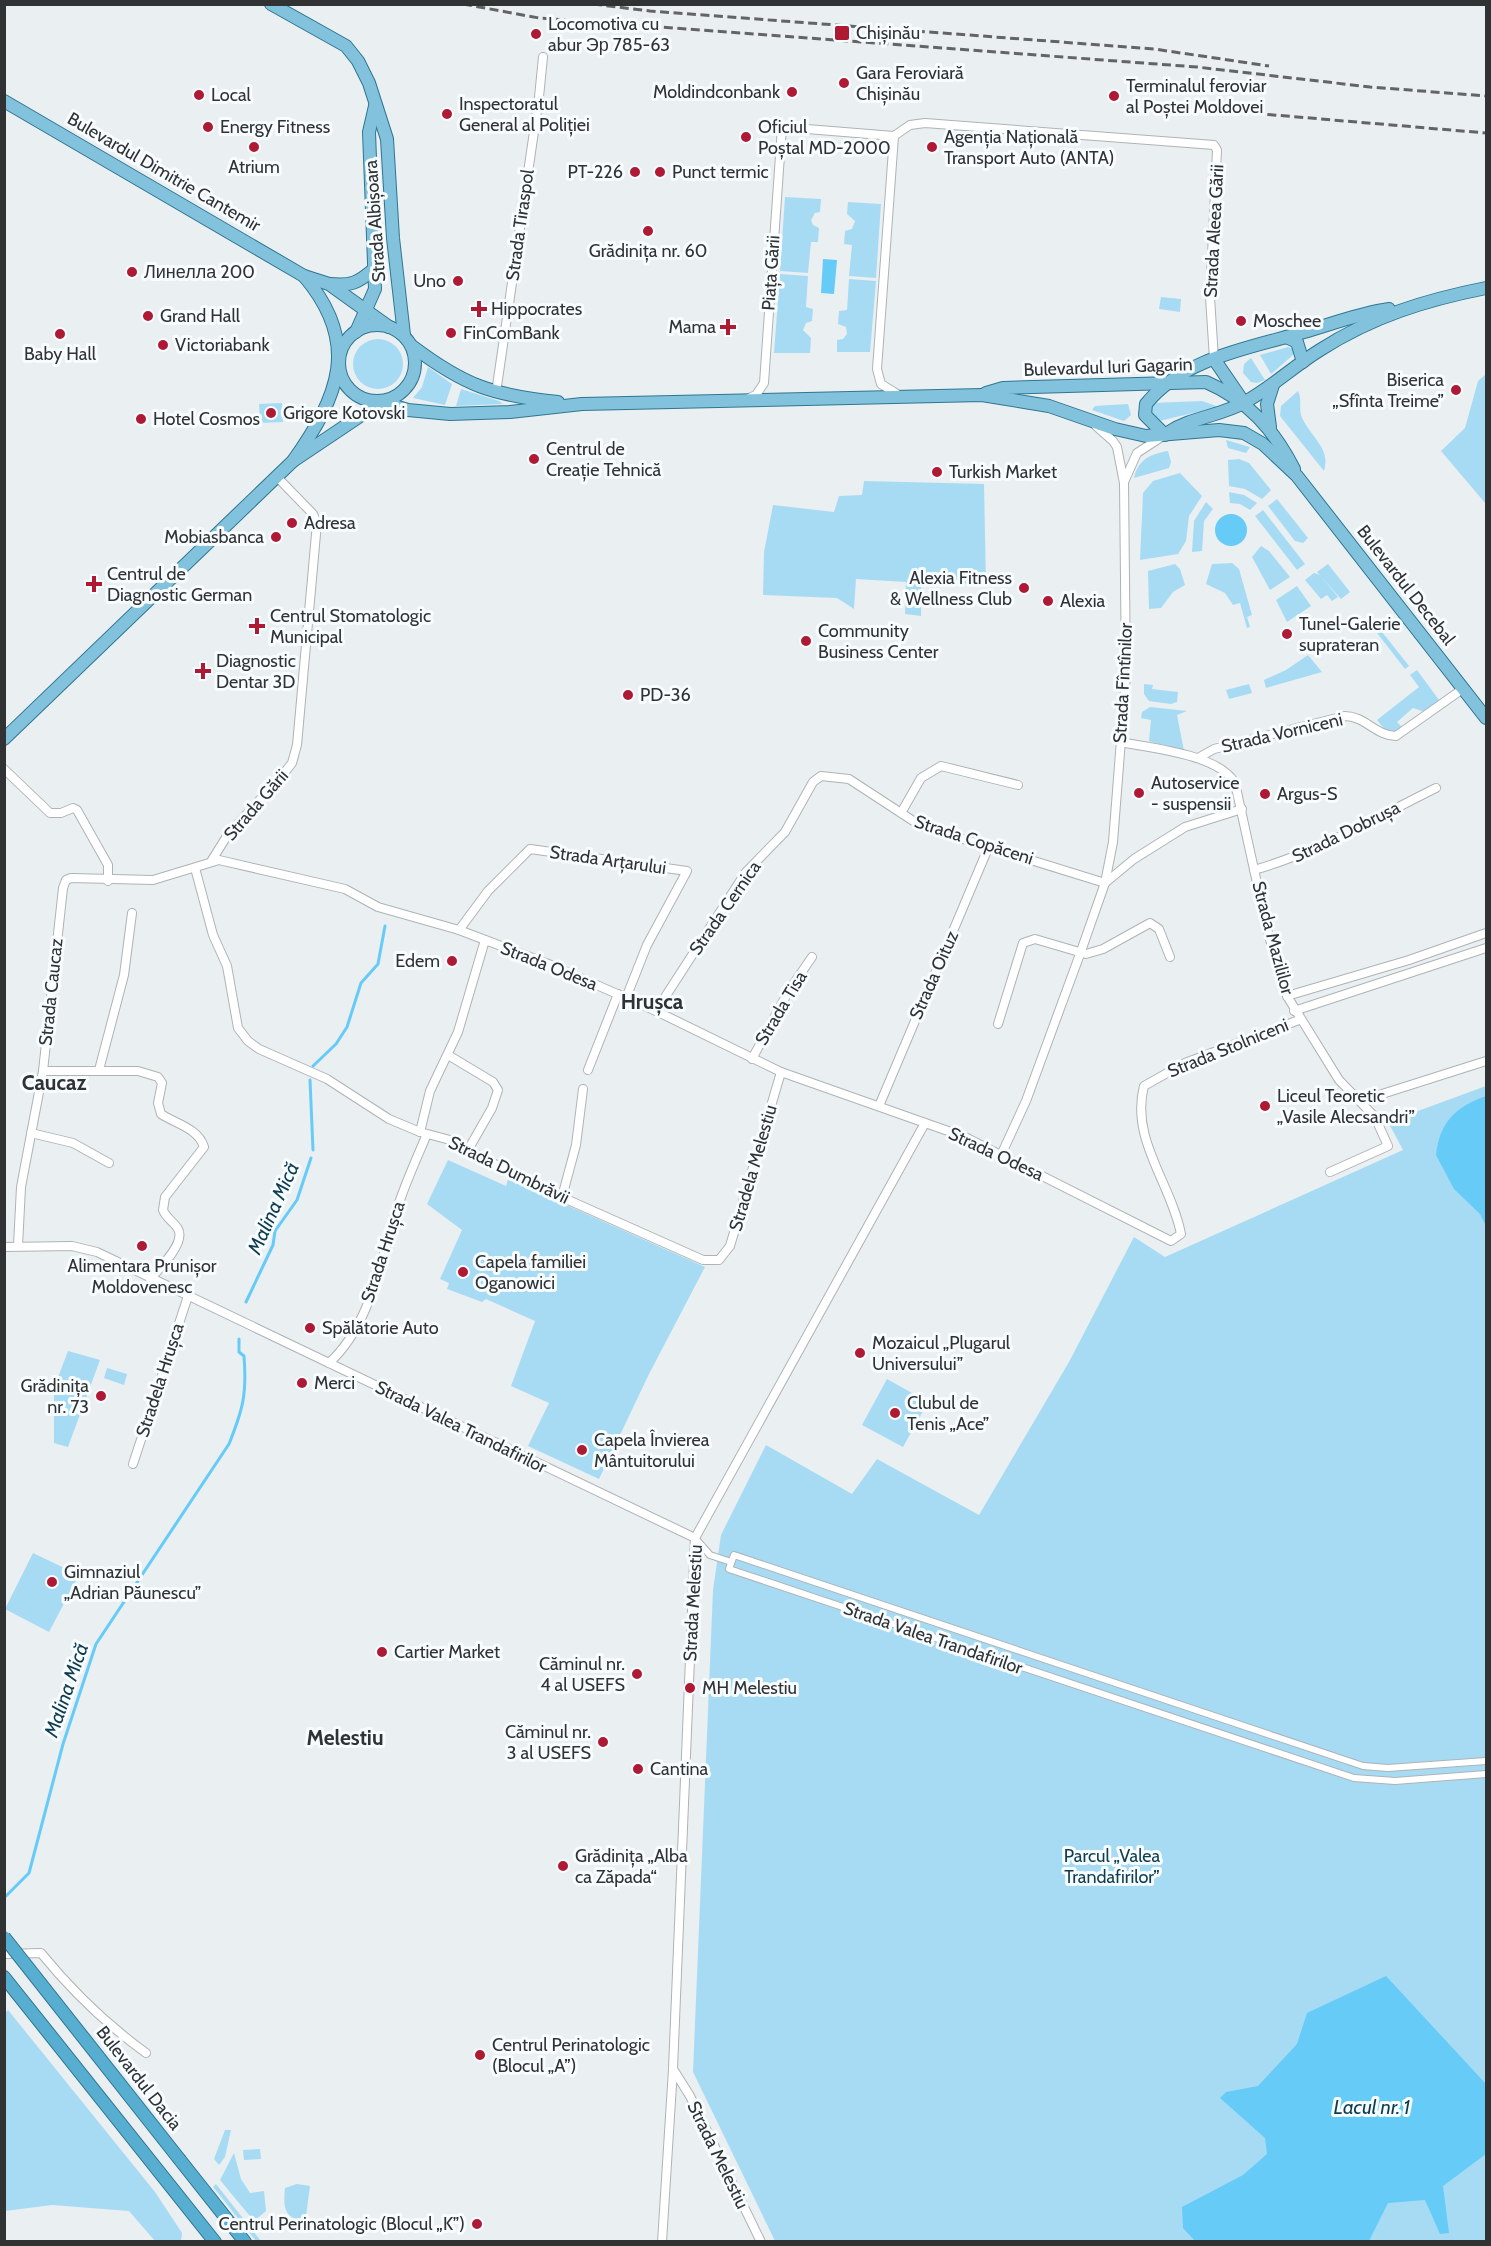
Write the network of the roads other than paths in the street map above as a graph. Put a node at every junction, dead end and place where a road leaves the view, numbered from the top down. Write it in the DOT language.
graph roads {
  1 [pos="272,4"];
  2 [pos="543,57"];
  3 [pos="4,101"];
  4 [pos="375,106"];
  5 [pos="782,127"];
  6 [pos="894,136"];
  7 [pos="374,269"];
  8 [pos="304,276"];
  9 [pos="329,284"];
  10 [pos="1486,288"];
  11 [pos="1401,308"];
  12 [pos="366,311"];
  13 [pos="389,327"];
  14 [pos="356,332"];
  15 [pos="1286,337"];
  16 [pos="407,340"];
  17 [pos="1214,358"];
  18 [pos="1304,362"];
  19 [pos="339,365"];
  20 [pos="1170,381"];
  21 [pos="1273,385"];
  22 [pos="496,393"];
  23 [pos="982,394"];
  24 [pos="907,396"];
  25 [pos="736,400"];
  26 [pos="381,402"];
  27 [pos="1244,403"];
  28 [pos="582,404"];
  29 [pos="1088,419"];
  30 [pos="1272,431"];
  31 [pos="1165,435"];
  32 [pos="293,461"];
  33 [pos="1297,476"];
  34 [pos="277,477"];
  35 [pos="1124,483"];
  36 [pos="1464,688"];
  37 [pos="1486,717"];
  38 [pos="4,739"];
  39 [pos="1120,742"];
  40 [pos="1198,758"];
  41 [pos="4,769"];
  42 [pos="817,778"];
  43 [pos="1018,785"];
  44 [pos="1436,788"];
  45 [pos="1242,809"];
  46 [pos="901,813"];
  47 [pos="989,846"];
  48 [pos="212,860"];
  49 [pos="195,868"];
  50 [pos="1254,870"];
  51 [pos="108,881"];
  52 [pos="1105,883"];
  53 [pos="132,913"];
  54 [pos="459,930"];
  55 [pos="1486,933"];
  56 [pos="485,940"];
  57 [pos="1486,948"];
  58 [pos="1080,954"];
  59 [pos="812,957"];
  60 [pos="1170,957"];
  61 [pos="618,994"];
  62 [pos="1287,996"];
  63 [pos="626,998"];
  64 [pos="656,1011"];
  65 [pos="1294,1011"];
  66 [pos="1299,1020"];
  67 [pos="998,1024"];
  68 [pos="448,1056"];
  69 [pos="752,1059"];
  70 [pos="1486,1061"];
  71 [pos="99,1070"];
  72 [pos="588,1070"];
  73 [pos="43,1071"];
  74 [pos="781,1072"];
  75 [pos="583,1089"];
  76 [pos="1360,1101"];
  77 [pos="879,1106"];
  78 [pos="925,1122"];
  79 [pos="32,1133"];
  80 [pos="423,1133"];
  81 [pos="468,1150"];
  82 [pos="1002,1153"];
  83 [pos="109,1163"];
  84 [pos="1330,1172"];
  85 [pos="562,1197"];
  86 [pos="1175,1240"];
  87 [pos="18,1246"];
  88 [pos="4,1247"];
  89 [pos="719,1260"];
  90 [pos="150,1279"];
  91 [pos="188,1296"];
  92 [pos="329,1363"];
  93 [pos="133,1464"];
  94 [pos="695,1538"];
  95 [pos="731,1562"];
  96 [pos="1150,1696"];
  97 [pos="1146,1709"];
  98 [pos="1314,1751"];
  99 [pos="1486,1761"];
  100 [pos="1310,1763"];
  101 [pos="1486,1774"];
  102 [pos="4,1937"];
  103 [pos="4,1954"];
  104 [pos="4,1977"];
  105 [pos="146,2053"];
  106 [pos="673,2069"];
  107 [pos="215,2241"];
  108 [pos="245,2241"];
  109 [pos="662,2241"];
  110 [pos="761,2241"];
  1 -- 4 [label="main road, Strada Albișoara"];
  2 -- 22 [label="street, Strada Tiraspol"];
  3 -- 8 [label="main road, Bulevardul Dimitrie Cantemir"];
  4 -- 7 [label="main road, Strada Albișoara"];
  4 -- 16 [label="main road, Strada Albișoara"];
  5 -- 6 [label="street, Strada Aleea Gării"];
  5 -- 25 [label="street, Piața Gării"];
  6 -- 17 [label="street, Strada Aleea Gării"];
  6 -- 24 [label="street"];
  7 -- 9 [label="main road"];
  7 -- 12 [label="main road, Strada Albișoara"];
  8 -- 9 [label="main road, Bulevardul Dimitrie Cantemir"];
  8 -- 19 [label="main road, Bulevardul Dimitrie Cantemir"];
  9 -- 12 [label="main road, Bulevardul Dimitrie Cantemir"];
  10 -- 11 [label="main road"];
  11 -- 15 [label="main road"];
  11 -- 18 [label="main road"];
  12 -- 13 [label="main road, Bulevardul Dimitrie Cantemir"];
  12 -- 14 [label="main road, Strada Albișoara"];
  13 -- 14 [label="main road"];
  13 -- 16 [label="main road"];
  14 -- 19 [label="main road"];
  15 -- 17 [label="main road"];
  15 -- 18 [label="main road"];
  16 -- 22 [label="main road, Bulevardul Iuri Gagarin"];
  16 -- 26 [label="main road"];
  17 -- 20 [label="main road"];
  17 -- 27 [label="main road"];
  18 -- 21 [label="main road"];
  19 -- 26 [label="main road"];
  19 -- 32 [label="main road"];
  20 -- 23 [label="main road, Bulevardul Iuri Gagarin"];
  20 -- 27 [label="main road, Bulevardul Iuri Gagarin"];
  20 -- 31 [label="main road"];
  21 -- 27 [label="main road"];
  21 -- 30 [label="main road"];
  22 -- 28 [label="main road, Bulevardul Iuri Gagarin"];
  23 -- 24 [label="main road, Bulevardul Iuri Gagarin"];
  23 -- 29 [label="main road, Bulevardul Iuri Gagarin"];
  24 -- 25 [label="main road, Bulevardul Iuri Gagarin"];
  25 -- 28 [label="main road, Bulevardul Iuri Gagarin"];
  26 -- 28 [label="main road, Bulevardul Iuri Gagarin"];
  26 -- 32 [label="main road"];
  27 -- 30 [label="main road, Bulevardul Decebal"];
  27 -- 31 [label="main road, Bulevardul Iuri Gagarin"];
  29 -- 31 [label="main road, Bulevardul Iuri Gagarin"];
  29 -- 35 [label="street, Strada Fîntînilor"];
  30 -- 33 [label="main road, Bulevardul Decebal"];
  31 -- 33 [label="main road, Bulevardul Decebal"];
  31 -- 35 [label="street, Strada Fîntînilor"];
  32 -- 34 [label="main road"];
  33 -- 36 [label="main road, Bulevardul Decebal"];
  34 -- 38 [label="main road"];
  34 -- 48 [label="street, Strada Gării"];
  35 -- 39 [label="street, Strada Fîntînilor"];
  36 -- 37 [label="main road, Bulevardul Decebal"];
  36 -- 40 [label="street, Strada Vorniceni"];
  39 -- 40 [label="street, Strada Vorniceni"];
  39 -- 52 [label="street, Strada Fîntînilor"];
  40 -- 45 [label="street, Strada Mazililor"];
  41 -- 51 [label="street"];
  42 -- 46 [label="street, Strada Copăceni"];
  42 -- 64 [label="street, Strada Cernica"];
  43 -- 46 [label="street"];
  44 -- 50 [label="street, Strada Dobrușa"];
  45 -- 50 [label="street, Strada Mazililor"];
  45 -- 52 [label="street"];
  46 -- 47 [label="street, Strada Copăceni"];
  47 -- 52 [label="street, Strada Copăceni"];
  47 -- 77 [label="street, Strada Oituz"];
  48 -- 49 [label="street"];
  48 -- 54 [label="street, Strada Odesa"];
  49 -- 51 [label="street"];
  49 -- 80 [label="street, Strada Dumbrăvii"];
  50 -- 62 [label="street, Strada Mazililor"];
  51 -- 73 [label="street, Strada Caucaz"];
  52 -- 58 [label="street, Strada Fîntînilor"];
  53 -- 71 [label="street"];
  54 -- 56 [label="street, Strada Odesa"];
  54 -- 63 [label="street, Strada Arțarului"];
  55 -- 62 [label="street, Strada Stolniceni"];
  56 -- 61 [label="street, Strada Odesa"];
  56 -- 68 [label="street, Strada Hrușca"];
  57 -- 65 [label="street"];
  58 -- 60 [label="street"];
  58 -- 67 [label="street"];
  58 -- 82 [label="street, Strada Fîntînilor"];
  59 -- 69 [label="street, Strada Tisa"];
  61 -- 63 [label="street, Strada Odesa"];
  61 -- 72 [label="street"];
  62 -- 65 [label="street, Strada Mazililor"];
  63 -- 64 [label="street, Strada Odesa"];
  64 -- 69 [label="street, Strada Odesa"];
  65 -- 66 [label="street, Strada Mazililor"];
  66 -- 76 [label="street, Strada Mazililor"];
  66 -- 86 [label="street, Strada Stolniceni"];
  68 -- 80 [label="street, Strada Hrușca"];
  68 -- 81 [label="street"];
  69 -- 74 [label="street, Strada Odesa"];
  70 -- 76 [label="street"];
  71 -- 73 [label="street"];
  71 -- 90 [label="street"];
  73 -- 79 [label="street, Strada Caucaz"];
  74 -- 77 [label="street, Strada Odesa"];
  74 -- 89 [label="street, Stradela Melestiu"];
  75 -- 85 [label="street"];
  76 -- 84 [label="street, Strada Mazililor"];
  77 -- 78 [label="street, Strada Odesa"];
  78 -- 82 [label="street, Strada Odesa"];
  78 -- 94 [label="street, Strada Melestiu"];
  79 -- 83 [label="street"];
  79 -- 87 [label="street, Strada Caucaz"];
  80 -- 81 [label="street, Strada Dumbrăvii"];
  80 -- 92 [label="street, Strada Hrușca"];
  81 -- 85 [label="street, Strada Dumbrăvii"];
  82 -- 86 [label="street, Strada Odesa"];
  85 -- 89 [label="street, Strada Dumbrăvii"];
  87 -- 88 [label="street, Strada Valea Trandafirilor"];
  87 -- 90 [label="street, Strada Valea Trandafirilor"];
  90 -- 91 [label="street, Strada Valea Trandafirilor"];
  91 -- 92 [label="street, Strada Valea Trandafirilor"];
  91 -- 93 [label="street, Stradela Hrușca"];
  92 -- 94 [label="street, Strada Valea Trandafirilor"];
  94 -- 95 [label="street, Strada Valea Trandafirilor"];
  94 -- 106 [label="street, Strada Melestiu"];
  95 -- 96 [label="street, Strada Valea Trandafirilor"];
  95 -- 97 [label="street, Strada Valea Trandafirilor"];
  96 -- 97 [label="street"];
  96 -- 98 [label="street, Strada Valea Trandafirilor"];
  97 -- 100 [label="street, Strada Valea Trandafirilor"];
  98 -- 99 [label="street, Strada Valea Trandafirilor"];
  98 -- 100 [label="street"];
  100 -- 101 [label="street, Strada Valea Trandafirilor"];
  102 -- 108 [label="highway, Bulevardul Dacia, bridge"];
  103 -- 105 [label="street"];
  104 -- 107 [label="highway"];
  106 -- 109 [label="street, Strada Melestiu"];
  106 -- 110 [label="street, Strada Melestiu"];
}
